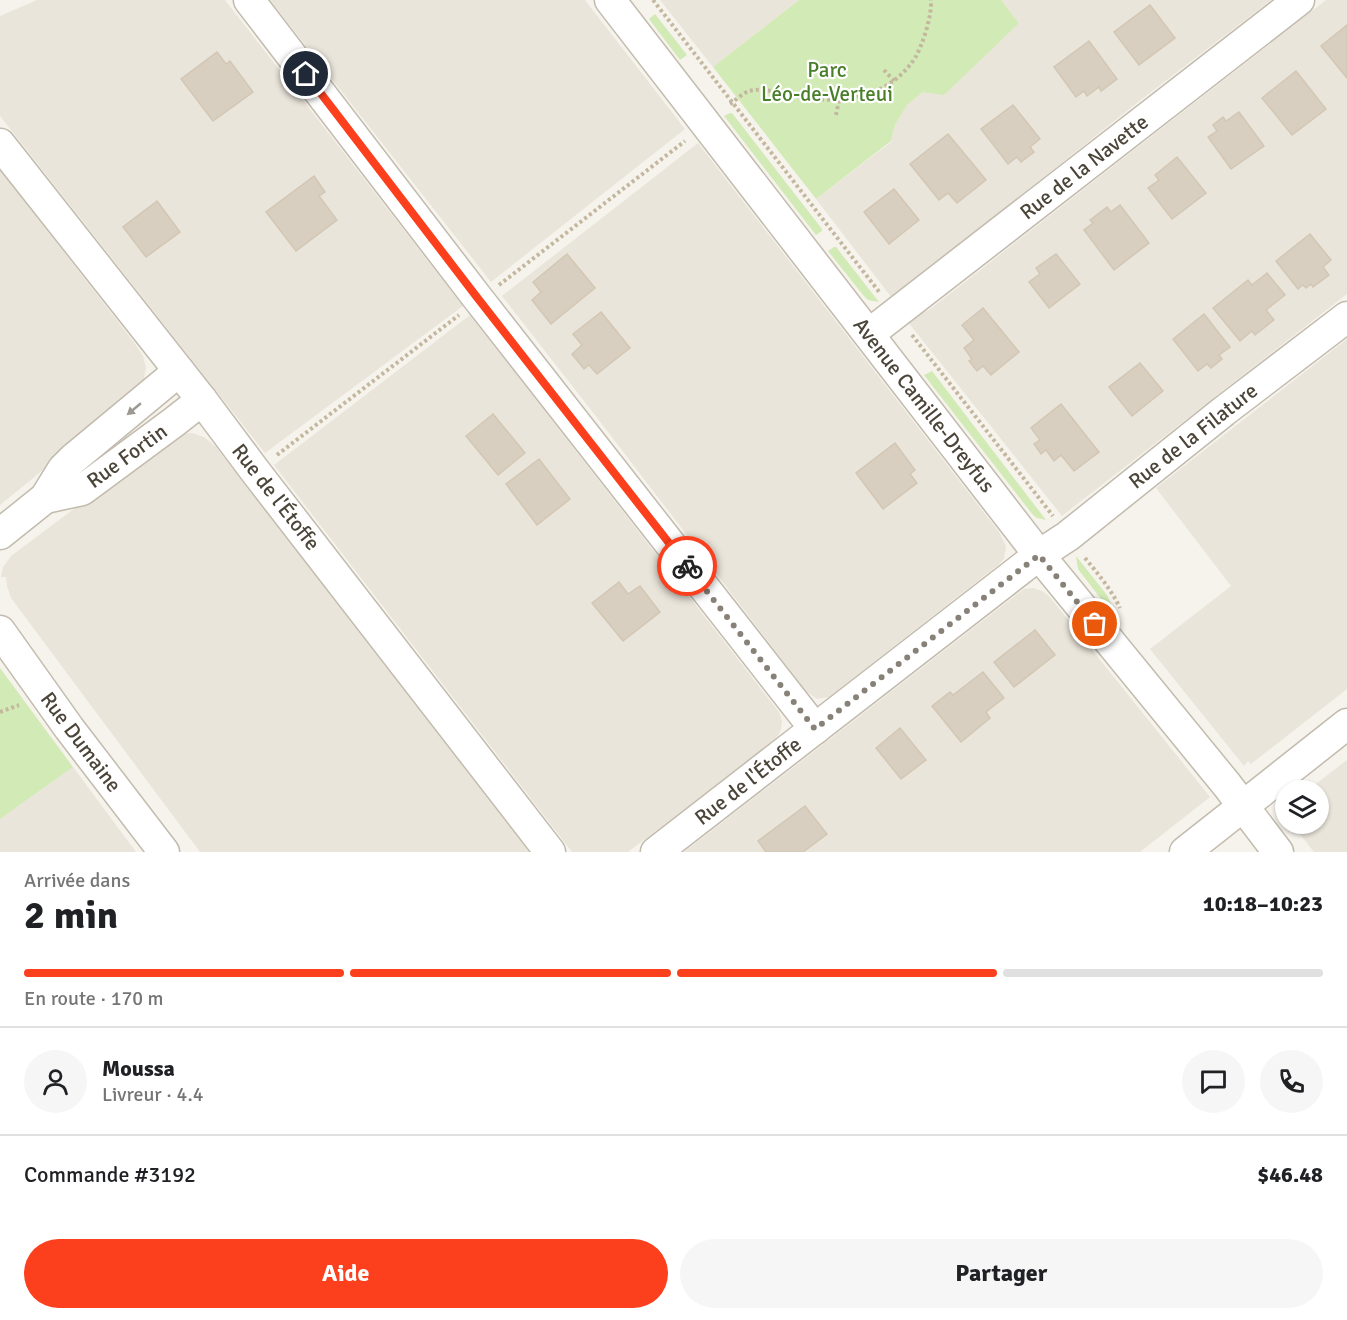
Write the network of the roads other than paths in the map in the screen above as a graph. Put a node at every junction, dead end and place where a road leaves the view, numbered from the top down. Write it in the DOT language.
graph roads {
  1 [pos="249,0"];
  2 [pos="610,0"];
  3 [pos="1299,0"];
  4 [pos="0,144"];
  5 [pos="1347,317"];
  6 [pos="869,334"];
  7 [pos="179,371"];
  8 [pos="202,400"];
  9 [pos="45,498"];
  10 [pos="0,534"];
  11 [pos="1039,555"];
  12 [pos="0,631"];
  13 [pos="1347,724"];
  14 [pos="815,729"];
  15 [pos="1243,807"];
  16 [pos="164,852"];
  17 [pos="550,852"];
  18 [pos="656,852"];
  19 [pos="1185,852"];
  20 [pos="1278,852"];
  1 -- 14 [label="street"];
  2 -- 6 [label="street, Avenue Camille-Dreyfus"];
  3 -- 6 [label="street, Rue de la Navette"];
  4 -- 7 [label="street, Rue de l'Étoffe"];
  5 -- 11 [label="street, Rue de la Filature"];
  6 -- 11 [label="street, Avenue Camille-Dreyfus"];
  7 -- 8 [label="street, Rue de l'Étoffe"];
  7 -- 9 [label="street, Rue Fortin, one-way"];
  8 -- 9 [label="street, Rue Fortin"];
  8 -- 17 [label="street, Rue de l'Étoffe"];
  9 -- 10 [label="street, Rue Fortin"];
  11 -- 14 [label="street, Rue de l'Étoffe"];
  11 -- 15 [label="street, Avenue Camille-Dreyfus"];
  12 -- 16 [label="street, Rue Dumaine"];
  13 -- 15 [label="street"];
  14 -- 18 [label="street, Rue de l'Étoffe"];
  15 -- 19 [label="street"];
  15 -- 20 [label="street, Avenue Camille-Dreyfus"];
}
